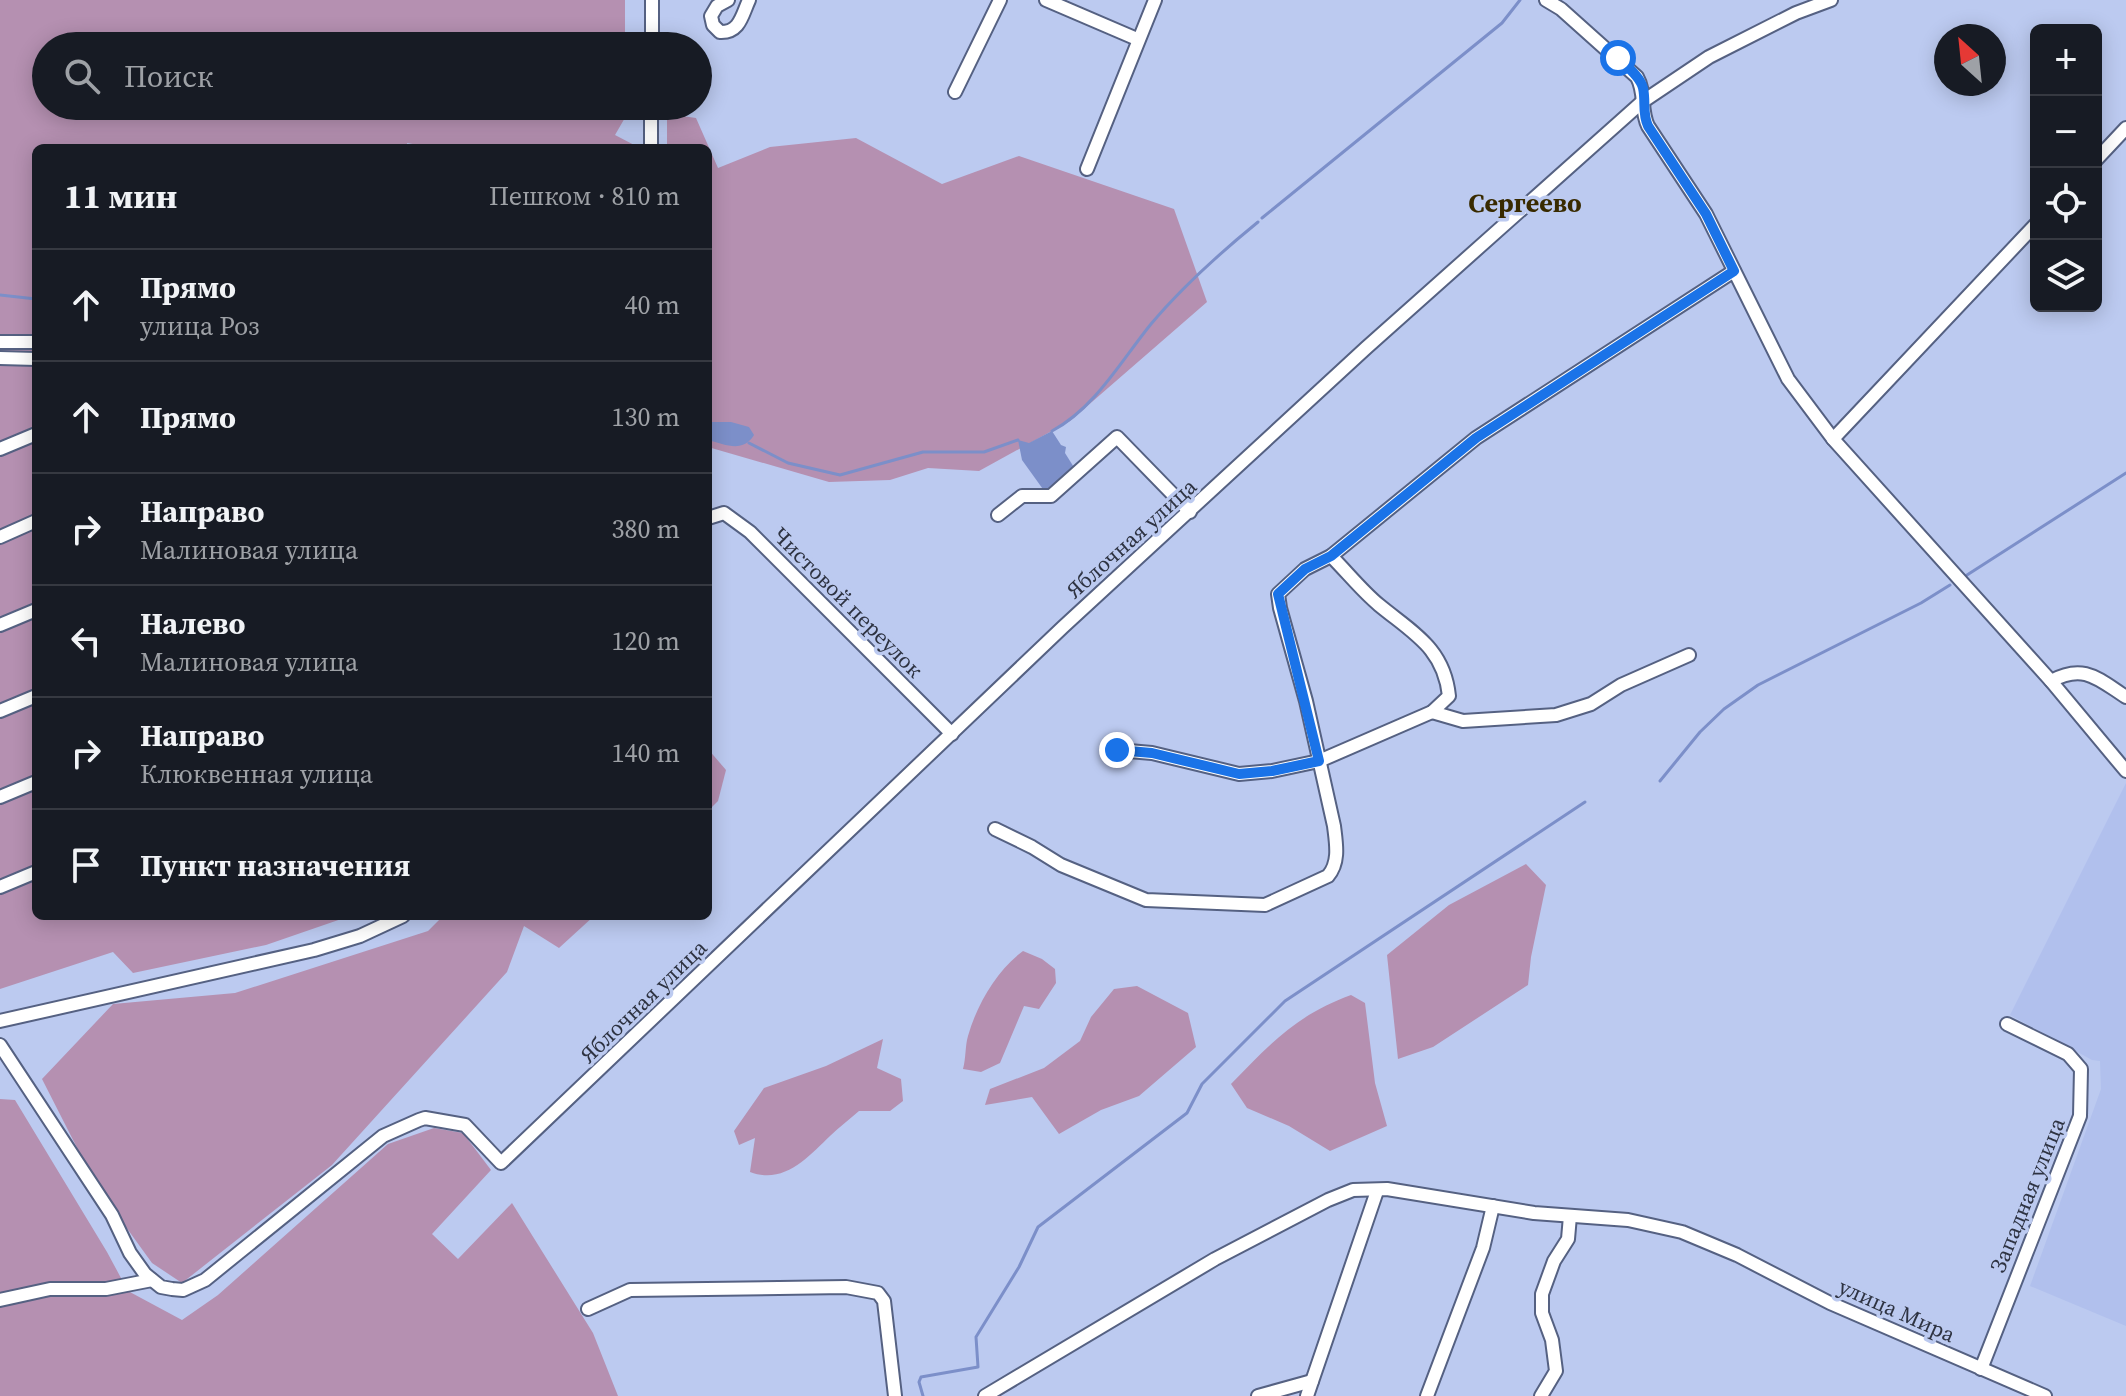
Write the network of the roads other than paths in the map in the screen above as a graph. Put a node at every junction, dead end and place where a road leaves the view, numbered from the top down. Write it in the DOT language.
graph roads {
  1 [pos="652,0"];
  2 [pos="728,0"];
  3 [pos="749,0"];
  4 [pos="1000,0"];
  5 [pos="1046,0"];
  6 [pos="1155,0"];
  7 [pos="1546,0"];
  8 [pos="1831,0"];
  9 [pos="652,32"];
  10 [pos="1137,39"];
  11 [pos="955,92"];
  12 [pos="1642,102"];
  13 [pos="651,120"];
  14 [pos="2126,128"];
  15 [pos="651,144"];
  16 [pos="2102,154"];
  17 [pos="1087,169"];
  18 [pos="2030,230"];
  19 [pos="1734,271"];
  20 [pos="0,342"];
  21 [pos="32,342"];
  22 [pos="0,358"];
  23 [pos="32,359"];
  24 [pos="32,436"];
  25 [pos="1833,439"];
  26 [pos="0,449"];
  27 [pos="1190,512"];
  28 [pos="998,515"];
  29 [pos="712,517"];
  30 [pos="32,523"];
  31 [pos="0,537"];
  32 [pos="1331,556"];
  33 [pos="32,612"];
  34 [pos="0,625"];
  35 [pos="1689,655"];
  36 [pos="2051,681"];
  37 [pos="2126,697"];
  38 [pos="32,698"];
  39 [pos="0,711"];
  40 [pos="1432,712"];
  41 [pos="952,734"];
  42 [pos="1117,750"];
  43 [pos="1319,761"];
  44 [pos="2126,771"];
  45 [pos="32,784"];
  46 [pos="0,797"];
  47 [pos="995,829"];
  48 [pos="32,874"];
  49 [pos="0,887"];
  50 [pos="394,920"];
  51 [pos="0,1021"];
  52 [pos="2007,1024"];
  53 [pos="0,1045"];
  54 [pos="1377,1191"];
  55 [pos="1493,1206"];
  56 [pos="1570,1216"];
  57 [pos="152,1280"];
  58 [pos="0,1300"];
  59 [pos="588,1309"];
  60 [pos="1981,1369"];
  61 [pos="1312,1381"];
  62 [pos="895,1396"];
  63 [pos="985,1396"];
  64 [pos="1258,1396"];
  65 [pos="1307,1396"];
  66 [pos="1427,1396"];
  67 [pos="1541,1396"];
  68 [pos="2045,1396"];
  1 -- 9 [label="street"];
  2 -- 3 [label="street"];
  4 -- 11 [label="street"];
  5 -- 10 [label="street"];
  6 -- 10 [label="street"];
  7 -- 12 [label="street"];
  8 -- 12 [label="street, Яблочная улица"];
  10 -- 17 [label="street"];
  12 -- 19 [label="street"];
  12 -- 27 [label="street, Яблочная улица"];
  13 -- 15 [label="street"];
  14 -- 16 [label="street"];
  18 -- 25 [label="street"];
  19 -- 25 [label="street"];
  19 -- 32 [label="street"];
  20 -- 21 [label="street"];
  22 -- 23 [label="street"];
  24 -- 26 [label="street"];
  25 -- 36 [label="street"];
  27 -- 28 [label="street"];
  27 -- 41 [label="street, Яблочная улица"];
  29 -- 41 [label="street, Чистовой переулок"];
  30 -- 31 [label="street"];
  32 -- 40 [label="street"];
  32 -- 43 [label="street"];
  33 -- 34 [label="street"];
  35 -- 40 [label="street"];
  36 -- 37 [label="street"];
  36 -- 44 [label="street"];
  38 -- 39 [label="street"];
  40 -- 43 [label="street"];
  41 -- 57 [label="street, Яблочная улица"];
  42 -- 43 [label="street"];
  43 -- 47 [label="street"];
  45 -- 46 [label="street"];
  48 -- 49 [label="street"];
  50 -- 51 [label="street"];
  52 -- 60 [label="street, Западная улица"];
  53 -- 57 [label="street"];
  54 -- 55 [label="street, улица Мира"];
  54 -- 61 [label="street"];
  54 -- 63 [label="street, улица Мира"];
  55 -- 56 [label="street, улица Мира"];
  55 -- 66 [label="street"];
  56 -- 60 [label="street, улица Мира"];
  56 -- 67 [label="street"];
  57 -- 58 [label="street"];
  59 -- 62 [label="street"];
  60 -- 68 [label="street, улица Мира"];
  61 -- 64 [label="street"];
  61 -- 65 [label="street"];
}
